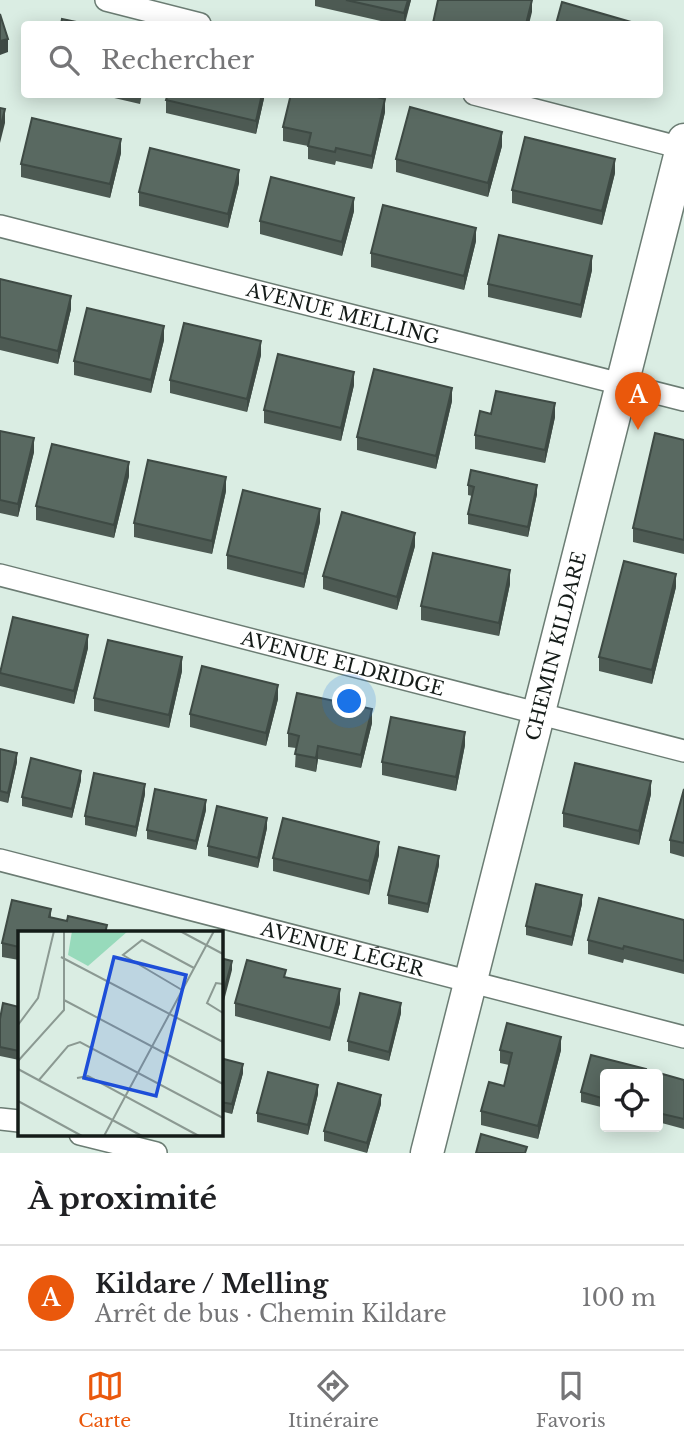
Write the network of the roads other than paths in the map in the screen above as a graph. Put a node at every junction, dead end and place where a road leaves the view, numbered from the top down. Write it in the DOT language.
graph roads {
  1 [pos="106,0"];
  2 [pos="188,21"];
  3 [pos="491,98"];
  4 [pos="683,144"];
  5 [pos="0,226"];
  6 [pos="621,384"];
  7 [pos="684,400"];
  8 [pos="0,575"];
  9 [pos="538,713"];
  10 [pos="684,751"];
  11 [pos="0,860"];
  12 [pos="472,981"];
  13 [pos="684,1037"];
  14 [pos="0,1119"];
  15 [pos="18,1121"];
  16 [pos="88,1136"];
  17 [pos="156,1153"];
  18 [pos="426,1153"];
  1 -- 2 [label="street"];
  3 -- 4 [label="street"];
  4 -- 6 [label="street, CHEMIN KILDARE"];
  5 -- 6 [label="street, AVENUE MELLING"];
  6 -- 7 [label="street, AVENUE MELLING"];
  6 -- 9 [label="street, CHEMIN KILDARE"];
  8 -- 9 [label="street, AVENUE ELDRIDGE"];
  9 -- 10 [label="street, AVENUE ELDRIDGE"];
  9 -- 12 [label="street, CHEMIN KILDARE"];
  11 -- 12 [label="street, AVENUE LÉGER"];
  12 -- 13 [label="street, AVENUE LÉGER"];
  12 -- 18 [label="street, CHEMIN KILDARE"];
  14 -- 15 [label="street"];
  16 -- 17 [label="street"];
}
